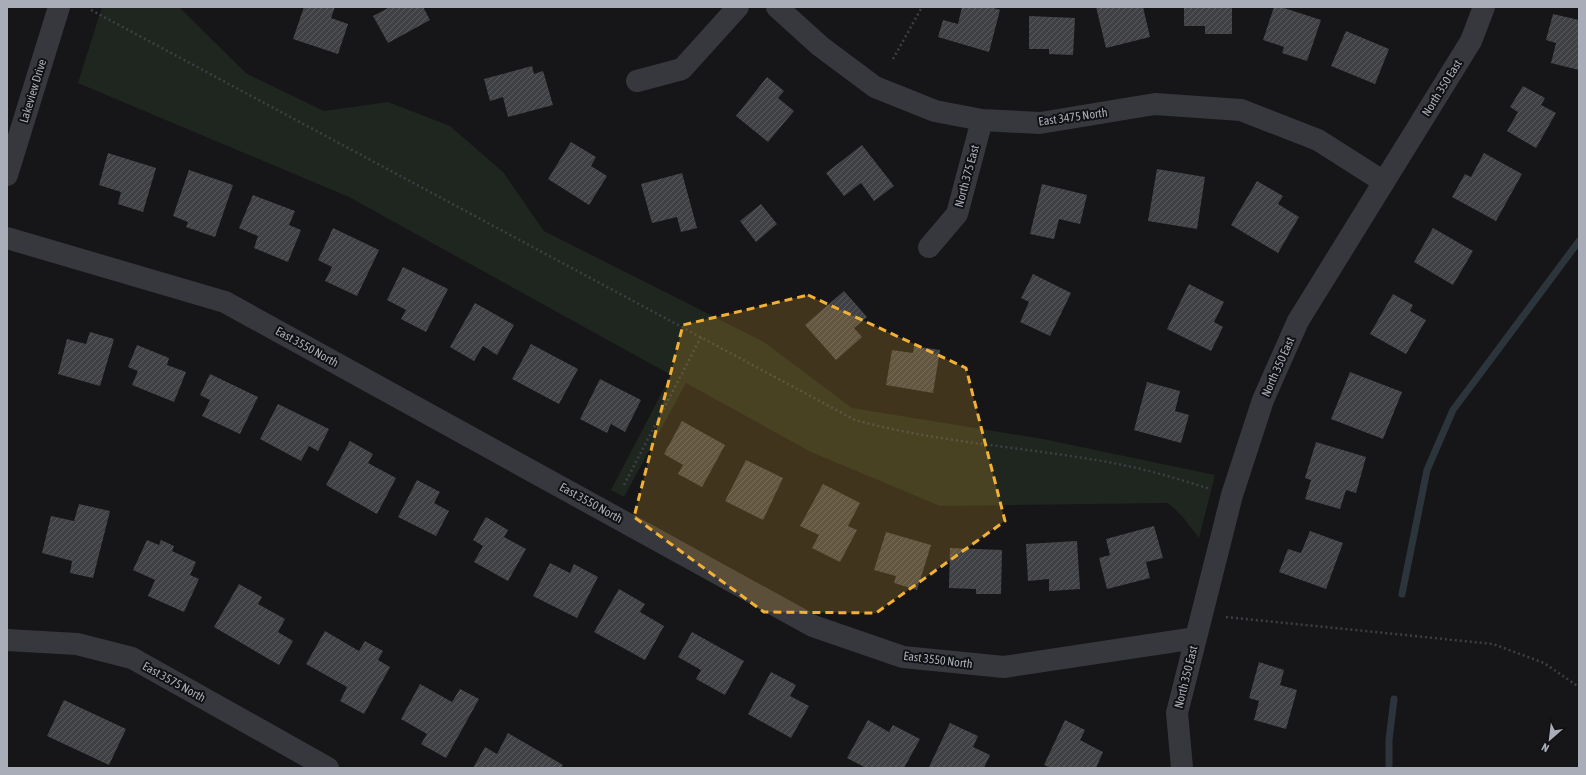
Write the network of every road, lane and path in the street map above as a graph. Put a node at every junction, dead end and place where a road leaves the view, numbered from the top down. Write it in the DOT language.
graph roads {
  1 [pos="59,7"];
  2 [pos="738,7"];
  3 [pos="777,7"];
  4 [pos="922,7"];
  5 [pos="1484,7"];
  6 [pos="91,10"];
  7 [pos="893,59"];
  8 [pos="637,81"];
  9 [pos="982,120"];
  10 [pos="7,175"];
  11 [pos="1384,182"];
  12 [pos="7,238"];
  13 [pos="929,247"];
  14 [pos="701,337"];
  15 [pos="624,485"];
  16 [pos="1232,495"];
  17 [pos="1201,616"];
  18 [pos="1196,638"];
  19 [pos="7,640"];
  20 [pos="1579,687"];
  21 [pos="328,768"];
  22 [pos="1182,768"];
  1 -- 10 [label="street, Lakeview Drive"];
  2 -- 8 [label="street"];
  3 -- 9 [label="street, East 3475 North"];
  4 -- 7 [label="path"];
  5 -- 11 [label="street, North 350 East"];
  6 -- 14 [label="path"];
  9 -- 11 [label="street, East 3475 North"];
  9 -- 13 [label="street, North 375 East"];
  11 -- 16 [label="street, North 350 East"];
  12 -- 18 [label="street, East 3550 North"];
  14 -- 15 [label="path"];
  14 -- 16 [label="path"];
  16 -- 17 [label="street, North 350 East"];
  17 -- 18 [label="street, North 350 East"];
  17 -- 20 [label="path"];
  18 -- 22 [label="street, North 350 East"];
  19 -- 21 [label="street, East 3575 North"];
}
